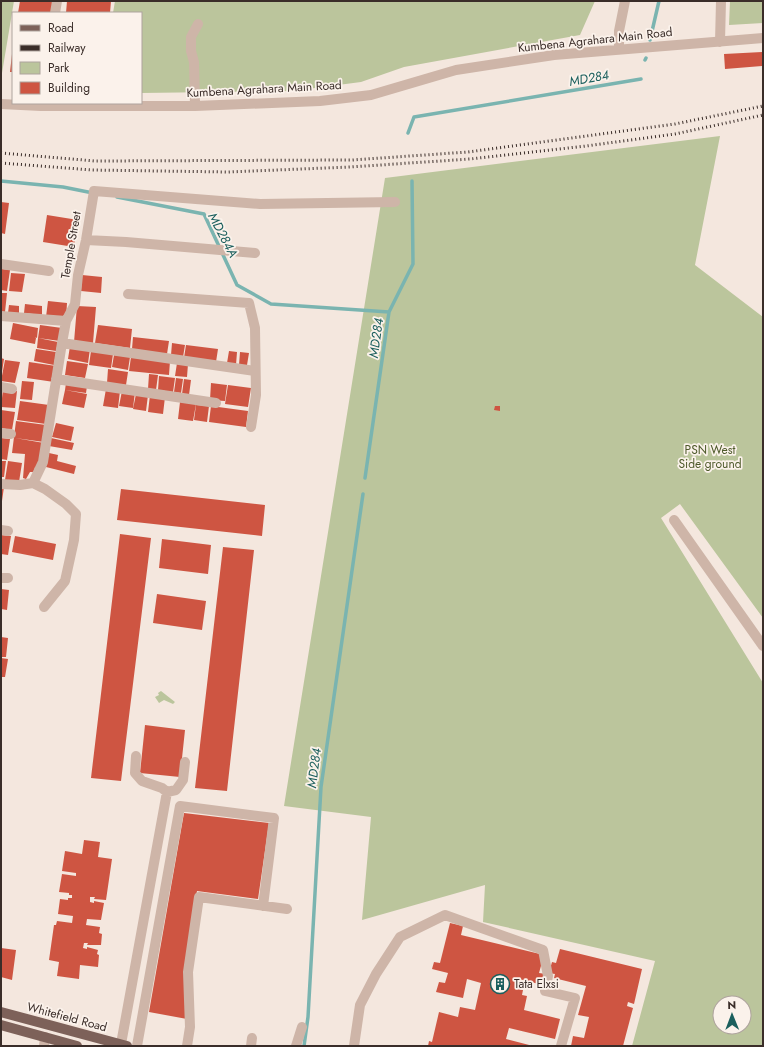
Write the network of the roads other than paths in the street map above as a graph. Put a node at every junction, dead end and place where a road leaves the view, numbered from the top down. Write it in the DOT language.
graph roads {
  1 [pos="57,1"];
  2 [pos="625,1"];
  3 [pos="721,1"];
  4 [pos="55,12"];
  5 [pos="198,24"];
  6 [pos="763,38"];
  7 [pos="720,42"];
  8 [pos="619,49"];
  9 [pos="1,104"];
  10 [pos="41,104"];
  11 [pos="195,106"];
  12 [pos="395,202"];
  13 [pos="86,240"];
  14 [pos="255,253"];
  15 [pos="1,264"];
  16 [pos="49,271"];
  17 [pos="128,294"];
  18 [pos="1,316"];
  19 [pos="66,321"];
  20 [pos="62,343"];
  21 [pos="255,371"];
  22 [pos="56,379"];
  23 [pos="1,387"];
  24 [pos="12,389"];
  25 [pos="216,403"];
  26 [pos="251,427"];
  27 [pos="33,483"];
  28 [pos="1,484"];
  29 [pos="674,520"];
  30 [pos="44,606"];
  31 [pos="763,646"];
  32 [pos="136,756"];
  33 [pos="185,762"];
  34 [pos="167,792"];
  35 [pos="263,906"];
  36 [pos="287,909"];
  37 [pos="1,1012"];
  38 [pos="1,1025"];
  39 [pos="302,1027"];
  40 [pos="44,1041"];
  41 [pos="124,1045"];
  42 [pos="77,1046"];
  43 [pos="137,1046"];
  44 [pos="187,1046"];
  45 [pos="296,1046"];
  46 [pos="354,1046"];
  47 [pos="561,1046"];
  1 -- 4 [label="street"];
  2 -- 8 [label="street"];
  3 -- 7 [label="street"];
  5 -- 11 [label="street"];
  6 -- 7 [label="street, Kumbena Agrahara Main Road"];
  7 -- 8 [label="street, Kumbena Agrahara Main Road"];
  8 -- 11 [label="street, Kumbena Agrahara Main Road"];
  9 -- 10 [label="street, Kumbena Agrahara Main Road"];
  10 -- 11 [label="street, Kumbena Agrahara Main Road"];
  12 -- 13 [label="street, Temple Street"];
  13 -- 14 [label="street"];
  13 -- 19 [label="street, Temple Street"];
  15 -- 16 [label="street"];
  17 -- 21 [label="street"];
  18 -- 19 [label="street"];
  19 -- 20 [label="street"];
  20 -- 21 [label="street"];
  20 -- 22 [label="street"];
  21 -- 26 [label="street"];
  22 -- 25 [label="street"];
  22 -- 27 [label="street"];
  23 -- 24 [label="street"];
  27 -- 28 [label="street"];
  27 -- 30 [label="street"];
  29 -- 31 [label="street"];
  32 -- 34 [label="street"];
  33 -- 34 [label="street"];
  34 -- 41 [label="street"];
  35 -- 36 [label="street"];
  35 -- 43 [label="street"];
  35 -- 44 [label="street"];
  37 -- 41 [label="main road, Whitefield Road"];
  38 -- 40 [label="main road, Whitefield Road"];
  39 -- 45 [label="street"];
  40 -- 42 [label="main road, Whitefield Road"];
  46 -- 47 [label="street"];
}
